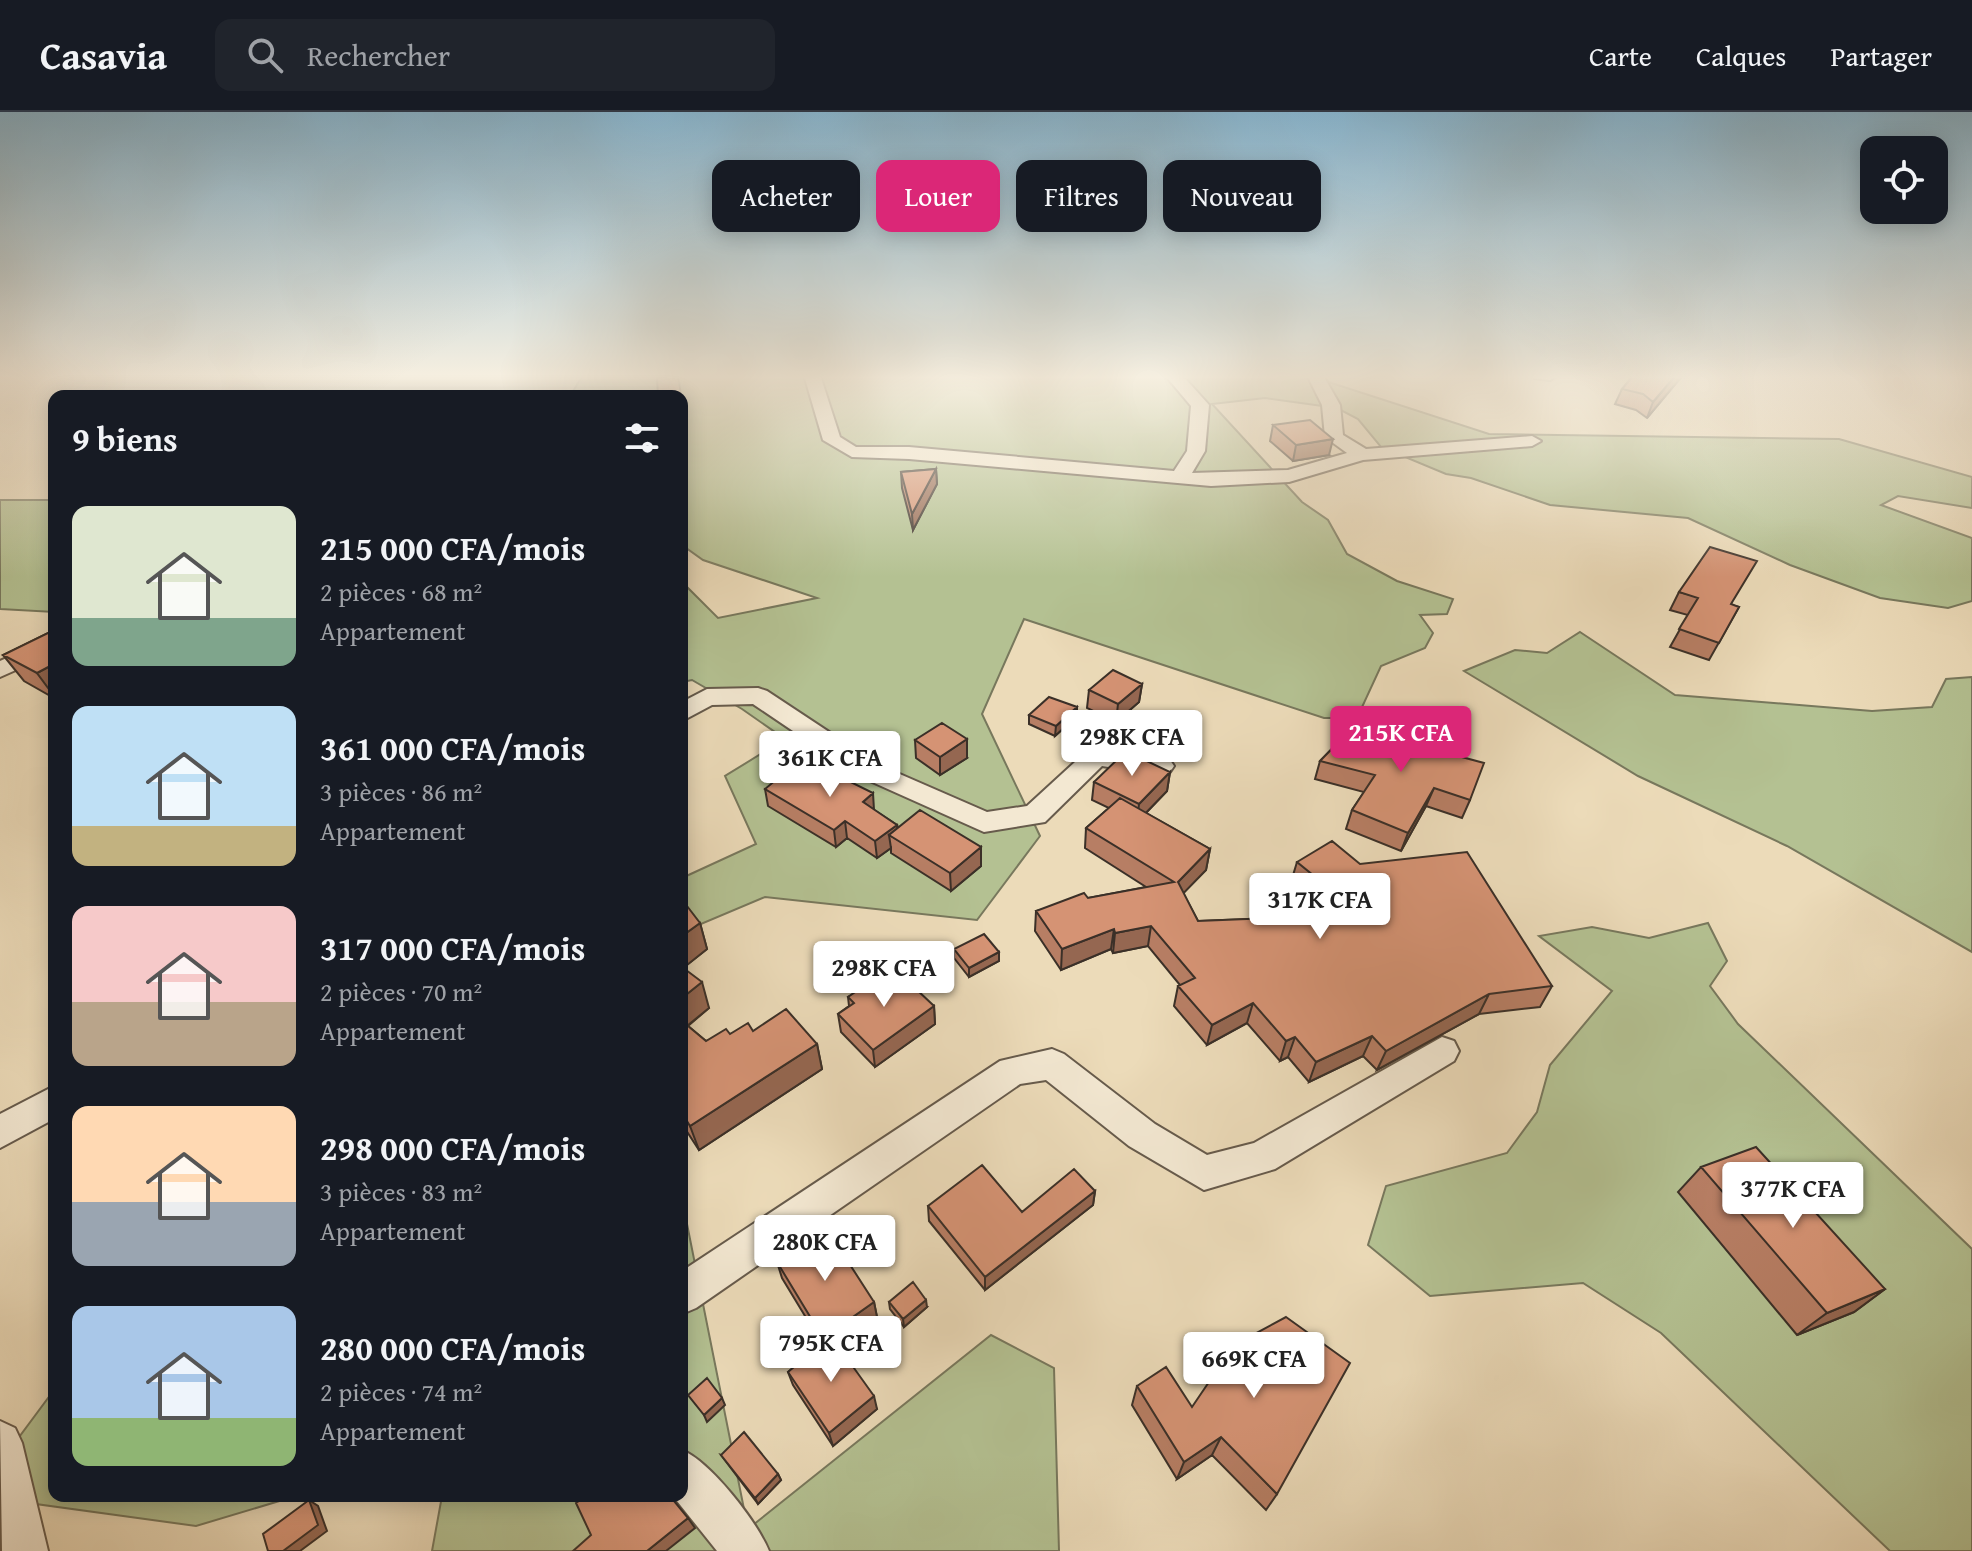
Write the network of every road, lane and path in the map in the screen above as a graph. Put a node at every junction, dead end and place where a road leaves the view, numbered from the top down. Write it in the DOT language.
graph roads {
  1 [pos="836,442"];
  2 [pos="1197,442"];
  3 [pos="1342,442"];
  4 [pos="1518,442"];
  5 [pos="1362,455"];
  6 [pos="1180,477"];
  7 [pos="48,647"];
  8 [pos="0,670"];
  9 [pos="688,709"];
  10 [pos="1161,766"];
  11 [pos="1442,1051"];
  12 [pos="48,1104"];
  13 [pos="0,1132"];
  14 [pos="688,1290"];
  15 [pos="0,1443"];
  16 [pos="688,1479"];
  17 [pos="25,1551"];
  18 [pos="746,1551"];
  1 -- 6 [label="street"];
  2 -- 6 [label="street"];
  3 -- 5 [label="street"];
  4 -- 5 [label="street"];
  5 -- 6 [label="street"];
  7 -- 8 [label="street"];
  9 -- 10 [label="street"];
  11 -- 14 [label="street"];
  12 -- 13 [label="street"];
  15 -- 17 [label="street"];
  16 -- 18 [label="street"];
}
